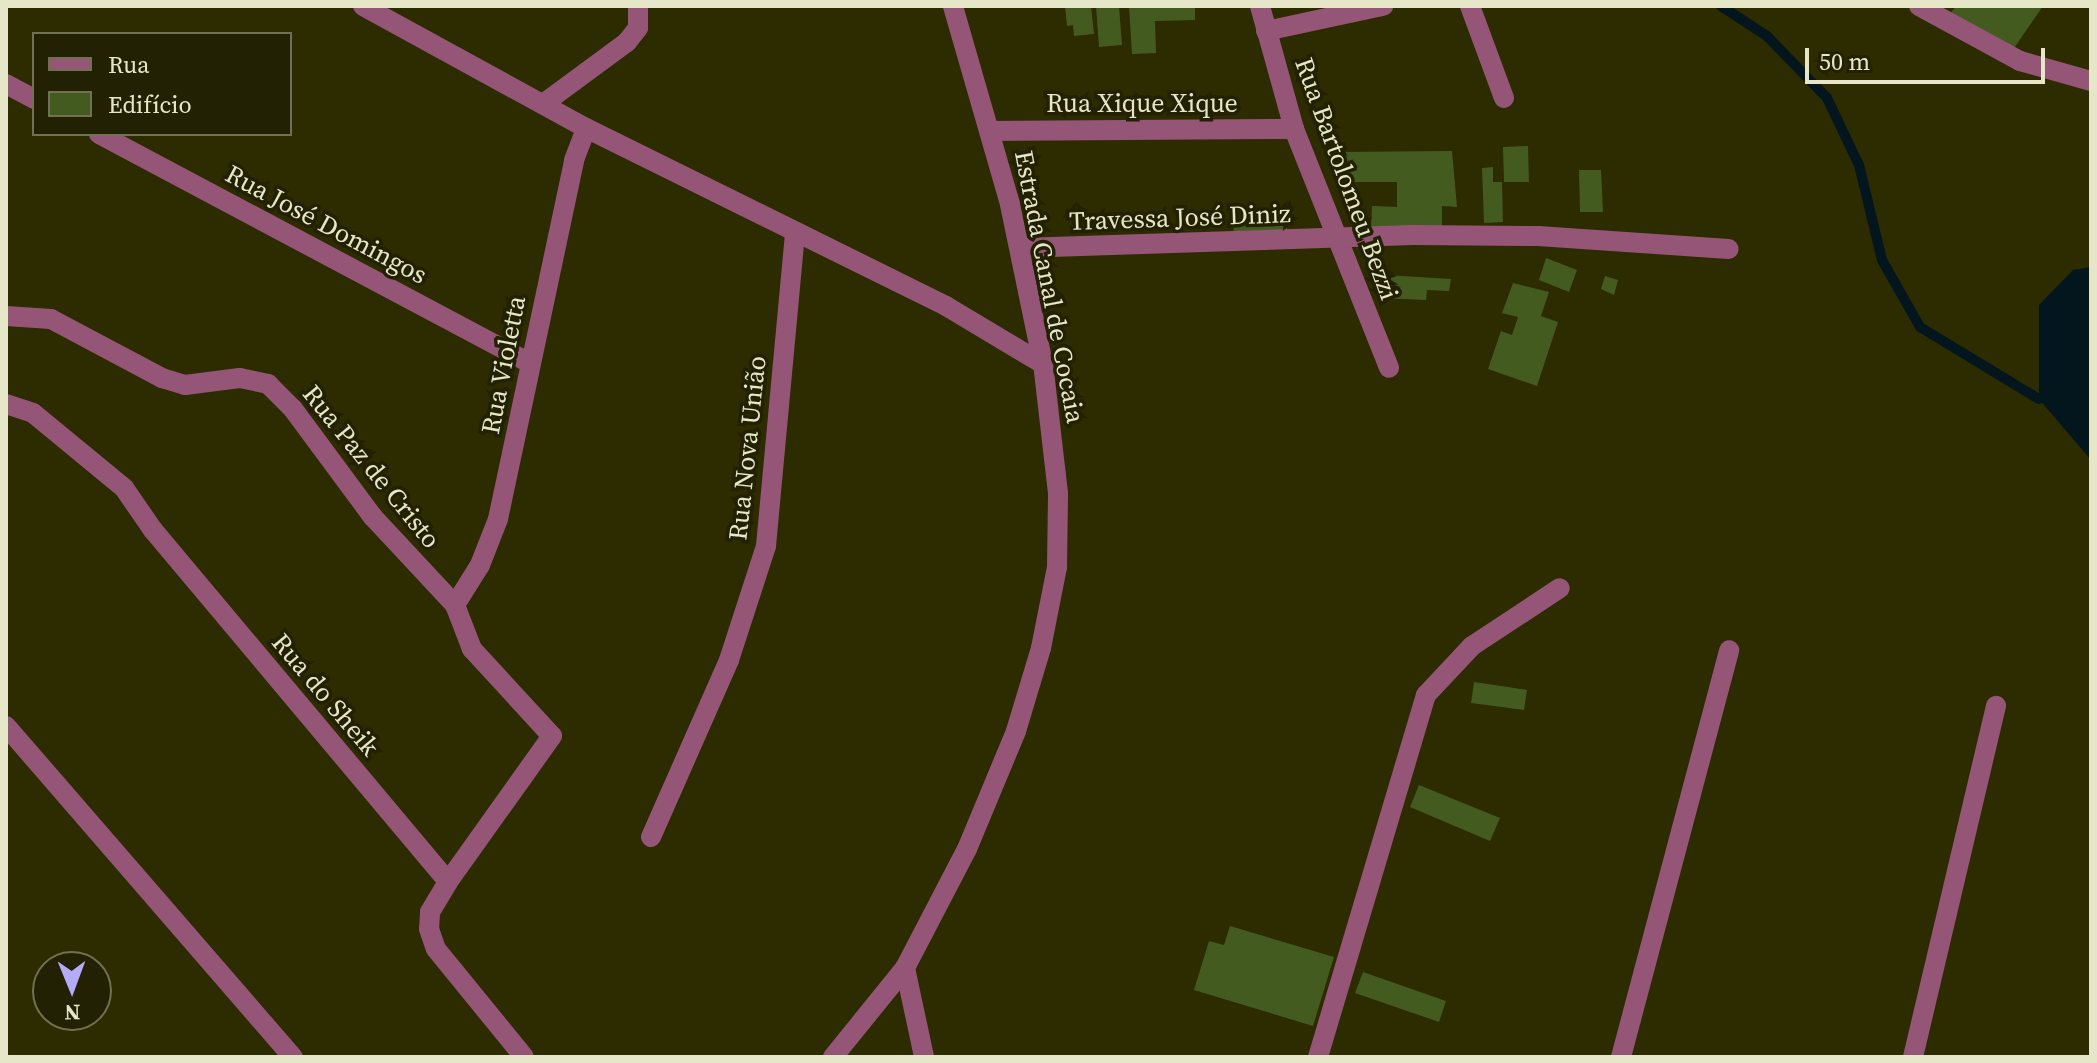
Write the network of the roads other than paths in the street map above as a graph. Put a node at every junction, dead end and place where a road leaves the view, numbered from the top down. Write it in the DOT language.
graph roads {
  1 [pos="363,6"];
  2 [pos="638,6"];
  3 [pos="953,6"];
  4 [pos="1260,6"];
  5 [pos="1383,6"];
  6 [pos="1470,6"];
  7 [pos="1919,6"];
  8 [pos="1266,31"];
  9 [pos="2091,81"];
  10 [pos="6,84"];
  11 [pos="32,98"];
  12 [pos="1504,98"];
  13 [pos="543,104"];
  14 [pos="586,128"];
  15 [pos="1294,129"];
  16 [pos="991,131"];
  17 [pos="103,136"];
  18 [pos="795,235"];
  19 [pos="1340,238"];
  20 [pos="1021,248"];
  21 [pos="1729,249"];
  22 [pos="6,316"];
  23 [pos="529,363"];
  24 [pos="1043,364"];
  25 [pos="1389,368"];
  26 [pos="6,404"];
  27 [pos="1560,588"];
  28 [pos="455,605"];
  29 [pos="1729,650"];
  30 [pos="1996,706"];
  31 [pos="6,726"];
  32 [pos="651,837"];
  33 [pos="448,882"];
  34 [pos="905,968"];
  35 [pos="293,1057"];
  36 [pos="524,1057"];
  37 [pos="833,1057"];
  38 [pos="924,1057"];
  39 [pos="1318,1057"];
  40 [pos="1621,1057"];
  41 [pos="1913,1057"];
  1 -- 13 [label="street"];
  2 -- 13 [label="street"];
  3 -- 16 [label="street, Estrada Canal de Cocaia"];
  4 -- 8 [label="street, Rua Bartolomeu Bezzi"];
  5 -- 8 [label="street"];
  6 -- 12 [label="street"];
  7 -- 9 [label="street"];
  8 -- 15 [label="street, Rua Bartolomeu Bezzi"];
  10 -- 11 [label="street"];
  13 -- 14 [label="street"];
  14 -- 18 [label="street"];
  14 -- 23 [label="street, Rua Violetta"];
  15 -- 16 [label="street, Rua Xique Xique"];
  15 -- 19 [label="street, Rua Bartolomeu Bezzi"];
  16 -- 20 [label="street, Estrada Canal de Cocaia"];
  17 -- 23 [label="street, Rua José Domingos"];
  18 -- 24 [label="street"];
  18 -- 32 [label="street, Rua Nova União"];
  19 -- 20 [label="street, Travessa José Diniz"];
  19 -- 21 [label="street, Travessa José Diniz"];
  19 -- 25 [label="street, Rua Bartolomeu Bezzi"];
  20 -- 24 [label="street, Estrada Canal de Cocaia"];
  22 -- 28 [label="street, Rua Paz de Cristo"];
  23 -- 28 [label="street, Rua Violetta"];
  24 -- 34 [label="street, Estrada Canal de Cocaia"];
  26 -- 33 [label="street, Rua do Sheik"];
  27 -- 39 [label="street"];
  28 -- 33 [label="street, Rua Paz de Cristo"];
  29 -- 40 [label="street"];
  30 -- 41 [label="street"];
  31 -- 35 [label="street"];
  33 -- 36 [label="street"];
  34 -- 37 [label="street, Estrada Canal de Cocaia"];
  34 -- 38 [label="street"];
}
